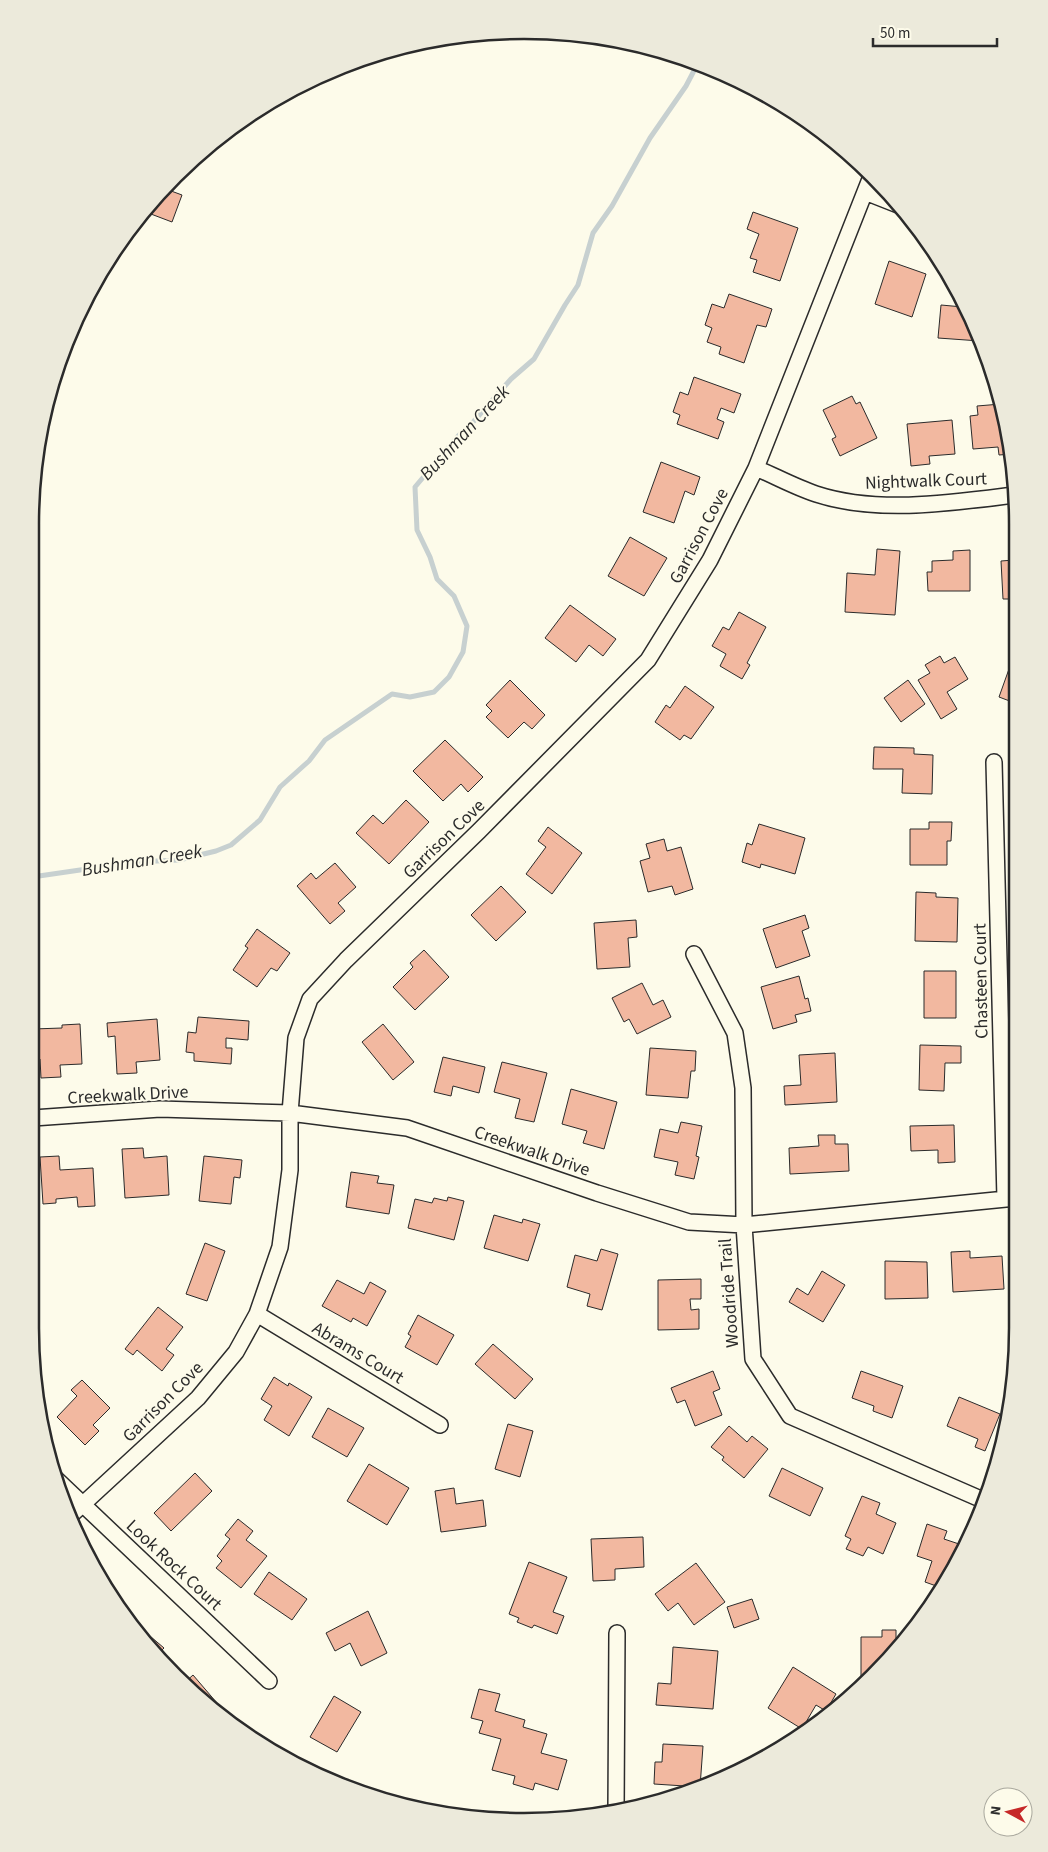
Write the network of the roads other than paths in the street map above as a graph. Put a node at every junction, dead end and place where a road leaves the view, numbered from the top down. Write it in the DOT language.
graph roads {
  1 [pos="869,183"];
  2 [pos="865,192"];
  3 [pos="885,200"];
  4 [pos="756,468"];
  5 [pos="1008,496"];
  6 [pos="994,762"];
  7 [pos="694,954"];
  8 [pos="290,1113"];
  9 [pos="39,1118"];
  10 [pos="1009,1147"];
  11 [pos="1009,1198"];
  12 [pos="744,1225"];
  13 [pos="257,1314"];
  14 [pos="440,1425"];
  15 [pos="67,1490"];
  16 [pos="978,1498"];
  17 [pos="82,1504"];
  18 [pos="75,1511"];
  19 [pos="617,1633"];
  20 [pos="269,1680"];
  21 [pos="616,1804"];
  1 -- 2 [label="street, Garrison Cove"];
  2 -- 3 [label="street"];
  2 -- 4 [label="street, Garrison Cove"];
  4 -- 5 [label="street, Nightwalk Court"];
  4 -- 8 [label="street, Garrison Cove"];
  6 -- 10 [label="street, Chasteen Court"];
  7 -- 12 [label="street, Woodride Trail"];
  8 -- 9 [label="street, Creekwalk Drive"];
  8 -- 12 [label="street, Creekwalk Drive"];
  8 -- 13 [label="street, Garrison Cove"];
  11 -- 12 [label="street, Creekwalk Drive"];
  12 -- 16 [label="street, Woodride Trail"];
  13 -- 14 [label="street, Abrams Court"];
  13 -- 17 [label="street, Garrison Cove"];
  15 -- 17 [label="street, Look Rock Court"];
  17 -- 18 [label="street, Garrison Cove"];
  17 -- 20 [label="street, Look Rock Court"];
  19 -- 21 [label="street"];
}
